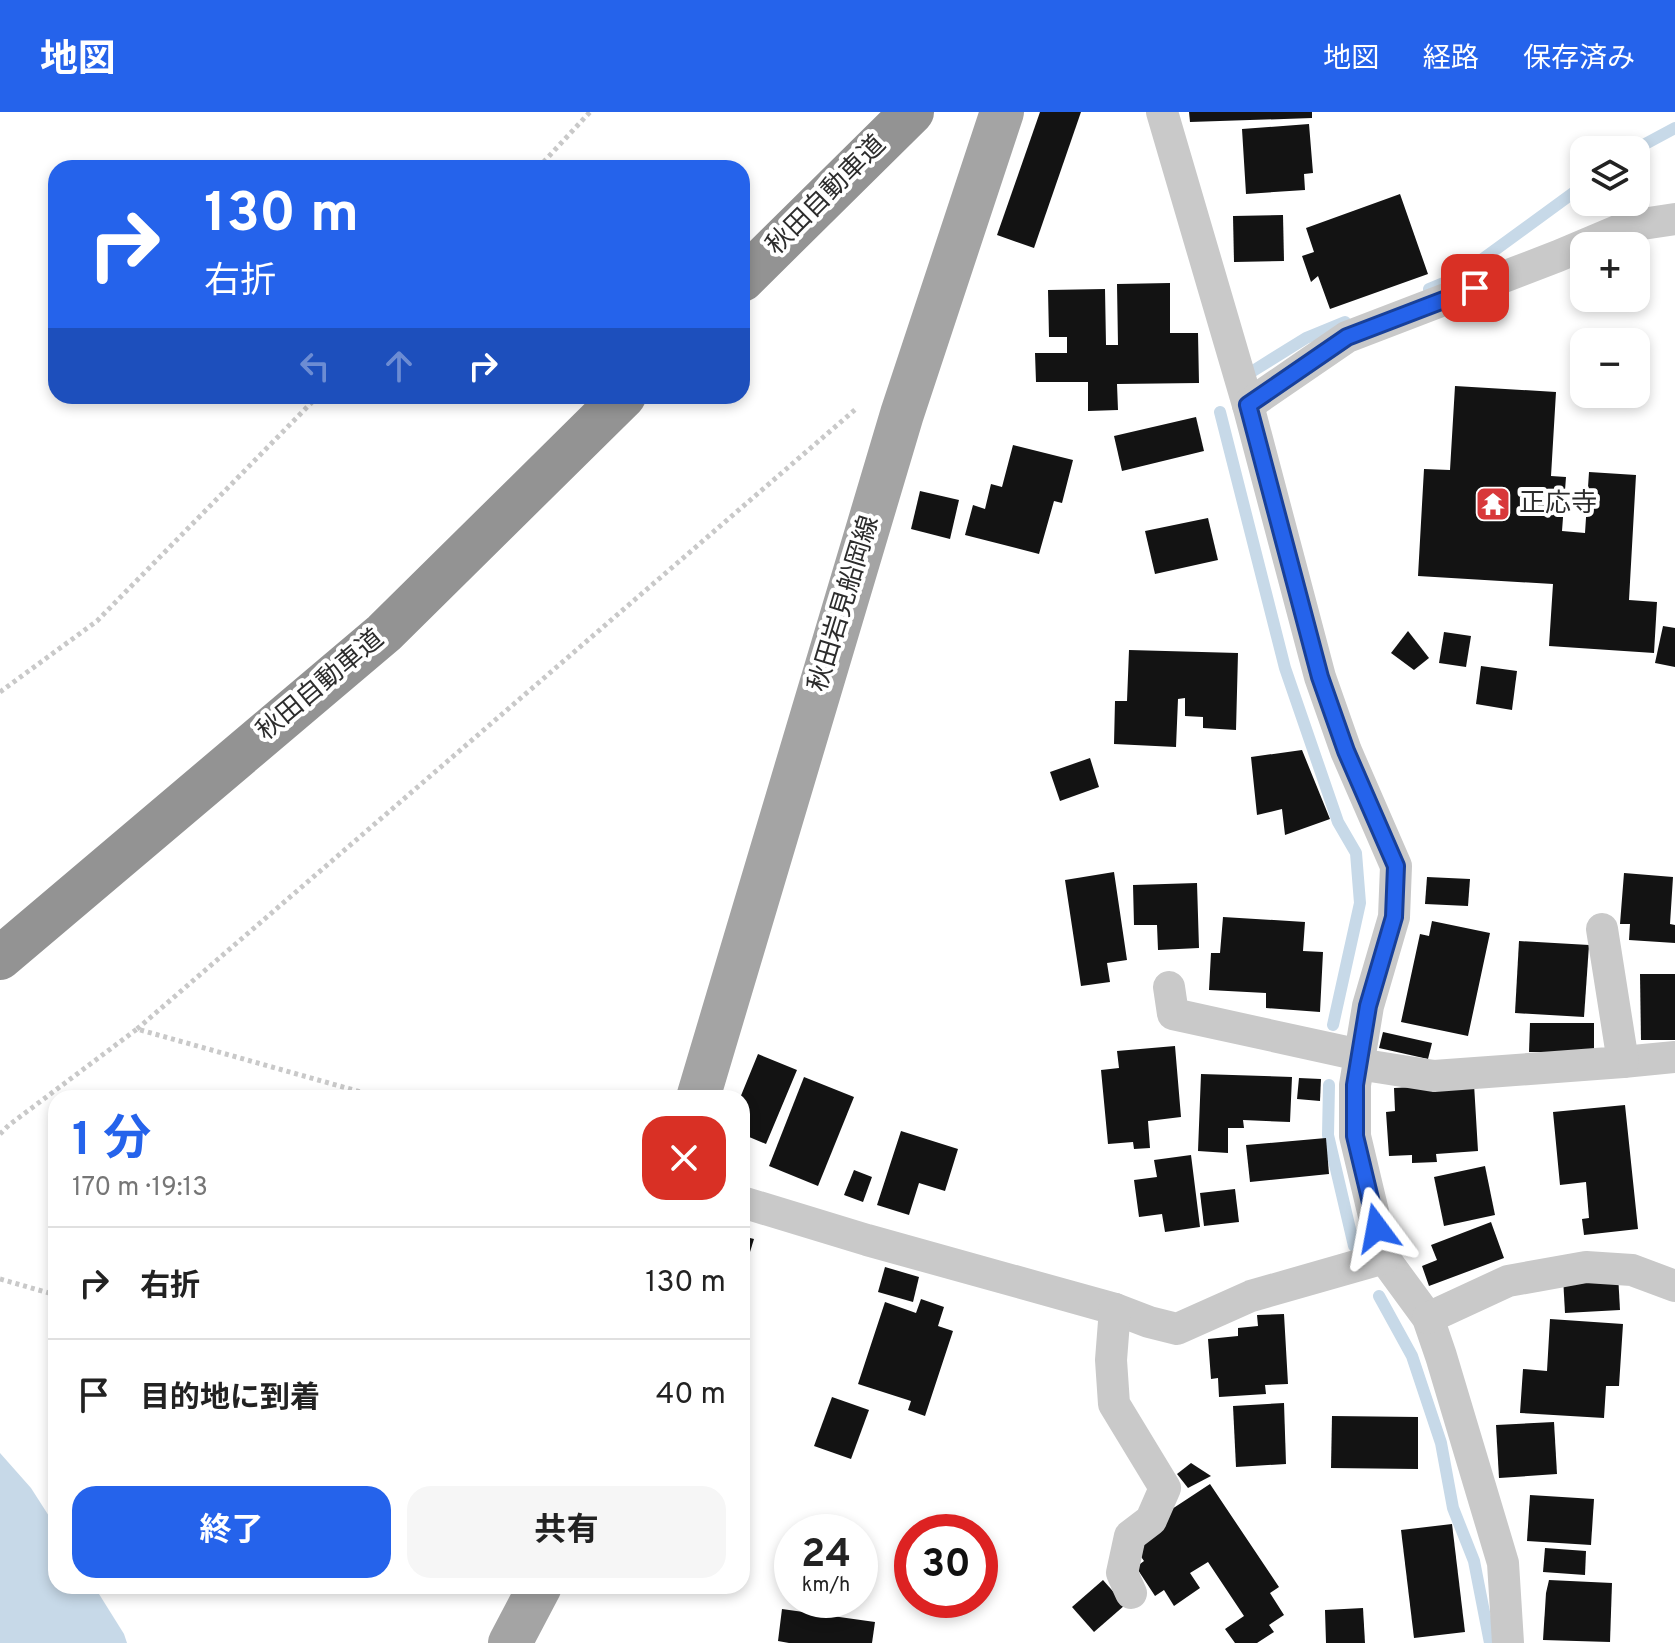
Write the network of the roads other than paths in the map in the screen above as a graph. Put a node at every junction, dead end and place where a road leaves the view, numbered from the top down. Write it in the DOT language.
graph roads {
  1 [pos="1002,112"];
  2 [pos="1162,112"];
  3 [pos="910,114"];
  4 [pos="1675,219"];
  5 [pos="750,272"];
  6 [pos="616,404"];
  7 [pos="1248,405"];
  8 [pos="1602,929"];
  9 [pos="0,958"];
  10 [pos="1169,987"];
  11 [pos="1675,1057"];
  12 [pos="1359,1060"];
  13 [pos="1623,1062"];
  14 [pos="700,1090"];
  15 [pos="750,1204"];
  16 [pos="1384,1258"];
  17 [pos="1675,1286"];
  18 [pos="1115,1309"];
  19 [pos="1428,1318"];
  20 [pos="1131,1593"];
  21 [pos="536,1594"];
  22 [pos="510,1643"];
  23 [pos="1508,1643"];
  1 -- 14 [label="main road, 秋田岩見船岡線"];
  2 -- 7 [label="street"];
  3 -- 5 [label="highway, 秋田自動車道"];
  4 -- 7 [label="street"];
  6 -- 9 [label="highway, 秋田自動車道"];
  7 -- 12 [label="street"];
  8 -- 13 [label="street"];
  10 -- 12 [label="street"];
  11 -- 13 [label="street"];
  12 -- 13 [label="street"];
  12 -- 16 [label="street"];
  15 -- 18 [label="street"];
  16 -- 18 [label="street"];
  16 -- 19 [label="street"];
  17 -- 19 [label="street"];
  18 -- 20 [label="street"];
  19 -- 23 [label="street"];
  21 -- 22 [label="main road"];
}
